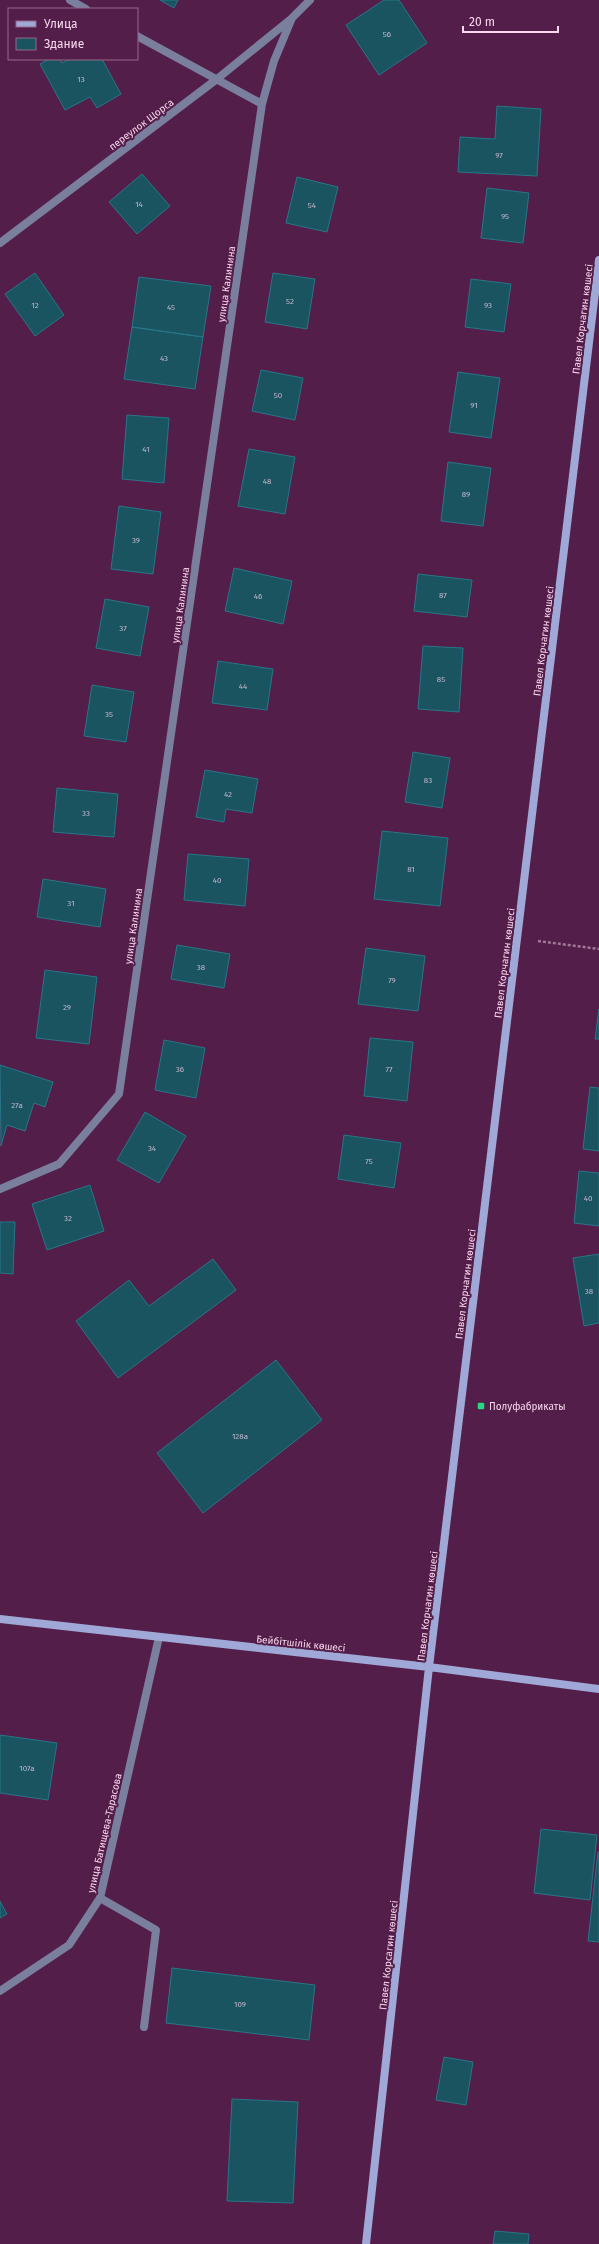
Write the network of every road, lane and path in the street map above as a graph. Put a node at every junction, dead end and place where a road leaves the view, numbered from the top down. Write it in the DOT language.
graph roads {
  1 [pos="70,0"];
  2 [pos="310,0"];
  3 [pos="84,8"];
  4 [pos="292,18"];
  5 [pos="138,37"];
  6 [pos="217,79"];
  7 [pos="262,104"];
  8 [pos="0,244"];
  9 [pos="599,260"];
  10 [pos="517,938"];
  11 [pos="599,949"];
  12 [pos="0,1189"];
  13 [pos="0,1619"];
  14 [pos="159,1637"];
  15 [pos="429,1668"];
  16 [pos="599,1689"];
  17 [pos="100,1898"];
  18 [pos="0,1991"];
  19 [pos="144,2027"];
  20 [pos="366,2244"];
  1 -- 3 [label="street"];
  2 -- 4 [label="street, переулок Щорса"];
  4 -- 6 [label="street, переулок Щорса"];
  4 -- 7 [label="street, улица Калинина"];
  5 -- 6 [label="street"];
  6 -- 7 [label="street"];
  6 -- 8 [label="street, переулок Щорса"];
  7 -- 12 [label="street, улица Калинина"];
  9 -- 10 [label="street, Павел Корчагин көшесі"];
  10 -- 11 [label="path"];
  10 -- 15 [label="street, Павел Корчагин көшесі"];
  13 -- 14 [label="street, Бейбітшілік көшесі"];
  14 -- 15 [label="street, Бейбітшілік көшесі"];
  14 -- 17 [label="street, улица Батищева-Тарасова"];
  15 -- 16 [label="street, Бейбітшілік көшесі"];
  15 -- 20 [label="street, Павел Корсагин көшесі"];
  17 -- 18 [label="street, улица Батищева-Тарасова"];
  17 -- 19 [label="street"];
}
